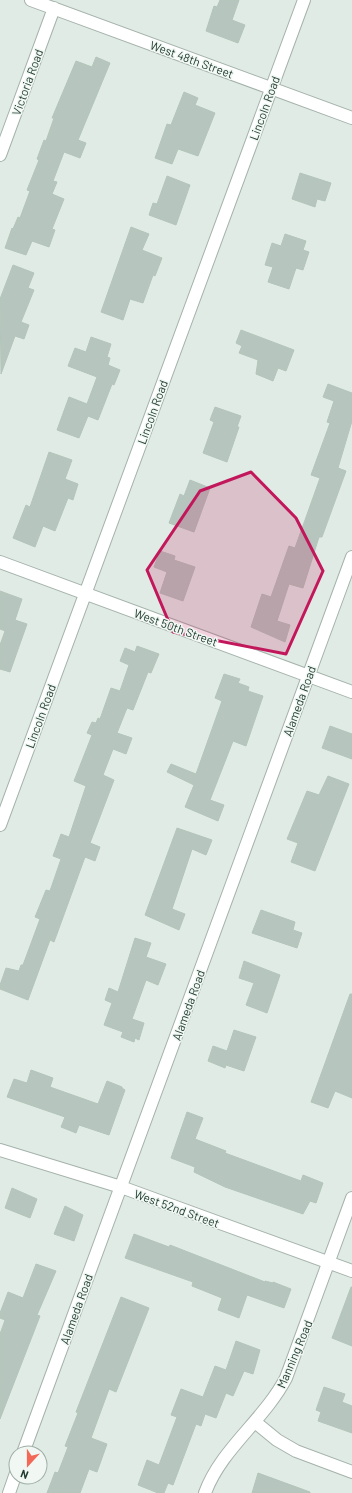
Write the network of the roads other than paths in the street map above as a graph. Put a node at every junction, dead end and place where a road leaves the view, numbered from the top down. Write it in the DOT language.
graph roads {
  1 [pos="31,0"];
  2 [pos="304,0"];
  3 [pos="54,8"];
  4 [pos="271,88"];
  5 [pos="352,118"];
  6 [pos="0,155"];
  7 [pos="352,557"];
  8 [pos="0,562"];
  9 [pos="85,594"];
  10 [pos="308,676"];
  11 [pos="352,692"];
  12 [pos="0,825"];
  13 [pos="0,1150"];
  14 [pos="121,1187"];
  15 [pos="352,1198"];
  16 [pos="329,1264"];
  17 [pos="352,1271"];
  18 [pos="255,1422"];
  19 [pos="26,1445"];
  20 [pos="352,1472"];
  21 [pos="205,1493"];
  1 -- 3 [label="street, West 48th Street"];
  2 -- 4 [label="street, Lincoln Road"];
  3 -- 4 [label="street, West 48th Street"];
  3 -- 6 [label="street, Victoria Road"];
  4 -- 5 [label="street, West 48th Street"];
  4 -- 9 [label="street, Lincoln Road"];
  7 -- 10 [label="street, Alameda Road"];
  8 -- 9 [label="street, West 50th Street"];
  9 -- 10 [label="street, West 50th Street"];
  9 -- 12 [label="street, Lincoln Road"];
  10 -- 11 [label="street, West 50th Street"];
  10 -- 14 [label="street, Alameda Road"];
  13 -- 14 [label="street, West 52nd Street"];
  14 -- 16 [label="street, West 52nd Street"];
  14 -- 19 [label="street, Alameda Road"];
  15 -- 16 [label="street, Manning Road"];
  16 -- 17 [label="street, West 52nd Street"];
  16 -- 18 [label="street, Manning Road"];
  18 -- 20 [label="street"];
  18 -- 21 [label="street, Manning Road"];
}
